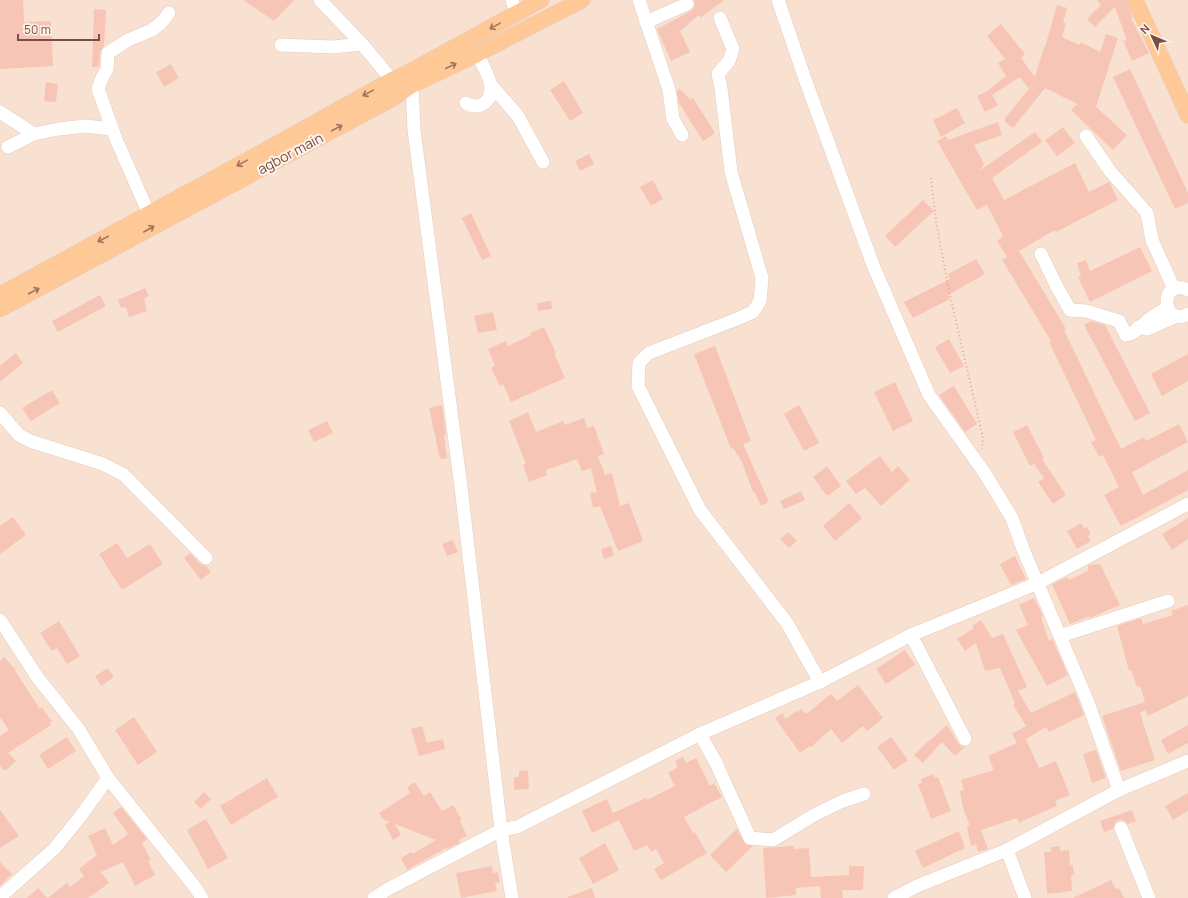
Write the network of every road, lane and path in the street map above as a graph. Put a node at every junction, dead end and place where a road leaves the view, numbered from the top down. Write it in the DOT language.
graph roads {
  1 [pos="320,0"];
  2 [pos="541,0"];
  3 [pos="582,0"];
  4 [pos="639,0"];
  5 [pos="778,0"];
  6 [pos="1135,0"];
  7 [pos="687,4"];
  8 [pos="514,7"];
  9 [pos="169,13"];
  10 [pos="720,18"];
  11 [pos="646,22"];
  12 [pos="362,44"];
  13 [pos="281,45"];
  14 [pos="478,54"];
  15 [pos="392,80"];
  16 [pos="412,85"];
  17 [pos="491,85"];
  18 [pos="466,103"];
  19 [pos="0,112"];
  20 [pos="1188,115"];
  21 [pos="112,129"];
  22 [pos="34,134"];
  23 [pos="682,135"];
  24 [pos="1086,136"];
  25 [pos="8,147"];
  26 [pos="272,154"];
  27 [pos="543,162"];
  28 [pos="931,178"];
  29 [pos="149,214"];
  30 [pos="1041,254"];
  31 [pos="1184,289"];
  32 [pos="0,295"];
  33 [pos="0,309"];
  34 [pos="1177,313"];
  35 [pos="0,413"];
  36 [pos="985,454"];
  37 [pos="1188,504"];
  38 [pos="206,558"];
  39 [pos="1038,583"];
  40 [pos="1168,601"];
  41 [pos="0,620"];
  42 [pos="911,635"];
  43 [pos="1060,636"];
  44 [pos="820,682"];
  45 [pos="700,734"];
  46 [pos="965,739"];
  47 [pos="1188,761"];
  48 [pos="108,778"];
  49 [pos="1119,790"];
  50 [pos="864,794"];
  51 [pos="1121,828"];
  52 [pos="501,830"];
  53 [pos="1007,850"];
  54 [pos="0,897"];
  55 [pos="202,898"];
  56 [pos="374,898"];
  57 [pos="512,898"];
  58 [pos="894,898"];
  59 [pos="1025,898"];
  60 [pos="1149,898"];
  1 -- 12 [label="street"];
  2 -- 8 [label="main road, agbor main"];
  3 -- 14 [label="main road, agbor main"];
  4 -- 11 [label="street"];
  5 -- 39 [label="street"];
  6 -- 20 [label="main road"];
  7 -- 11 [label="street"];
  8 -- 15 [label="main road, agbor main, one-way"];
  9 -- 21 [label="street"];
  10 -- 44 [label="street"];
  11 -- 23 [label="street"];
  12 -- 13 [label="street"];
  12 -- 15 [label="street"];
  16 -- 14 [label="main road, agbor main, one-way"];
  14 -- 17 [label="street"];
  15 -- 26 [label="main road, agbor main, one-way"];
  26 -- 16 [label="main road, agbor main, one-way"];
  16 -- 52 [label="street"];
  17 -- 18 [label="street"];
  17 -- 27 [label="street"];
  19 -- 22 [label="street"];
  21 -- 22 [label="street"];
  21 -- 29 [label="street"];
  22 -- 25 [label="street"];
  24 -- 31 [label="street"];
  26 -- 29 [label="main road, agbor main, one-way"];
  33 -- 26 [label="main road, agbor main, one-way"];
  28 -- 36 [label="path"];
  29 -- 32 [label="main road, agbor main, one-way"];
  30 -- 34 [label="street"];
  31 -- 34 [label="street"];
  35 -- 38 [label="street"];
  37 -- 39 [label="street"];
  39 -- 42 [label="street"];
  39 -- 43 [label="street"];
  40 -- 43 [label="street"];
  41 -- 48 [label="street"];
  42 -- 44 [label="street"];
  42 -- 46 [label="street"];
  43 -- 49 [label="street"];
  44 -- 45 [label="street"];
  45 -- 50 [label="street"];
  45 -- 52 [label="street"];
  47 -- 49 [label="street"];
  48 -- 54 [label="street"];
  48 -- 55 [label="street"];
  49 -- 53 [label="street"];
  51 -- 60 [label="street"];
  52 -- 56 [label="street"];
  52 -- 57 [label="street"];
  53 -- 58 [label="street"];
  53 -- 59 [label="street"];
}
